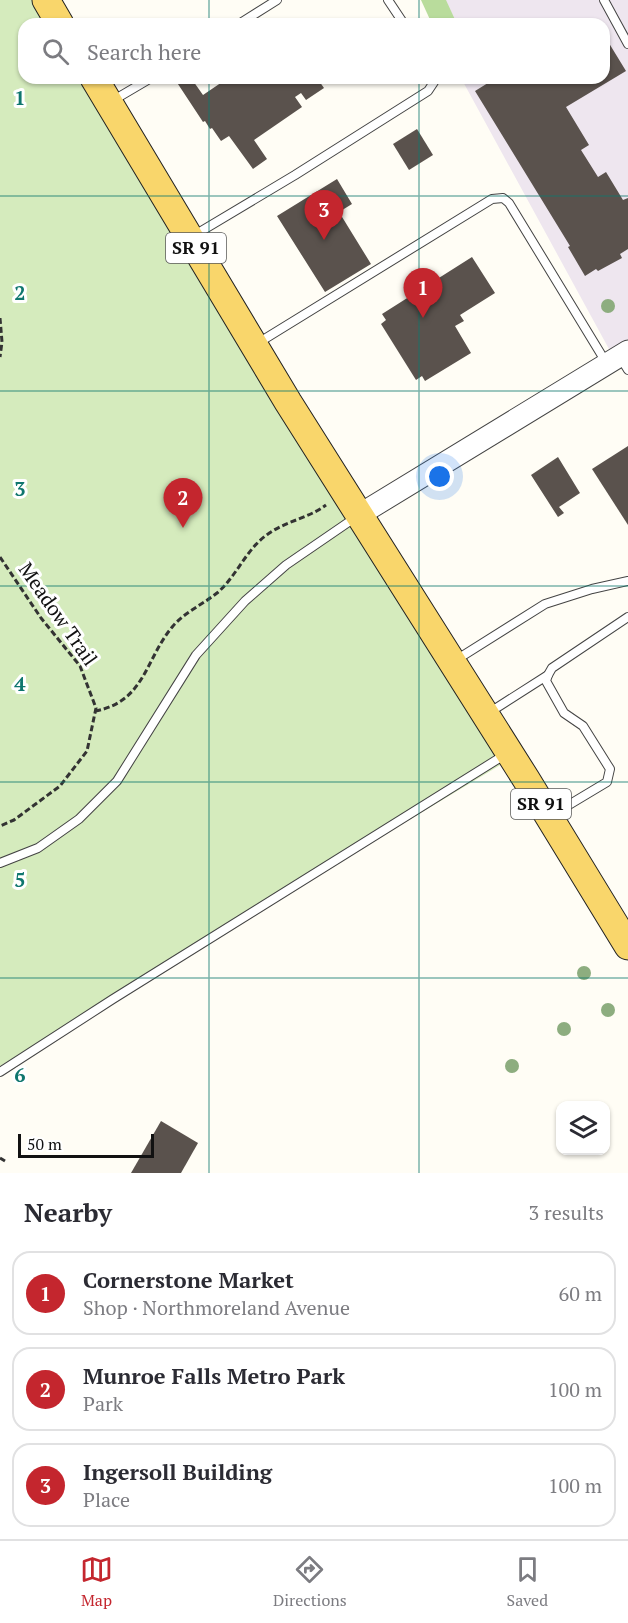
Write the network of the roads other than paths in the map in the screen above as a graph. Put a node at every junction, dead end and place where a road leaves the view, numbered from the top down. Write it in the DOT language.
graph roads {
  1 [pos="46,0"];
  2 [pos="277,0"];
  3 [pos="388,0"];
  4 [pos="604,0"];
  5 [pos="56,18"];
  6 [pos="248,18"];
  7 [pos="400,18"];
  8 [pos="628,44"];
  9 [pos="98,84"];
  10 [pos="141,84"];
  11 [pos="433,84"];
  12 [pos="109,103"];
  13 [pos="190,238"];
  14 [pos="255,346"];
  15 [pos="621,361"];
  16 [pos="359,515"];
  17 [pos="628,581"];
  18 [pos="628,617"];
  19 [pos="452,662"];
  20 [pos="548,675"];
  21 [pos="485,715"];
  22 [pos="509,752"];
  23 [pos="549,817"];
  24 [pos="0,863"];
  25 [pos="628,946"];
  26 [pos="0,1071"];
  1 -- 5 [label="main road"];
  2 -- 6 [label="lane"];
  3 -- 7 [label="lane"];
  4 -- 8 [label="lane"];
  9 -- 12 [label="main road, SR 91"];
  10 -- 12 [label="lane"];
  11 -- 13 [label="lane"];
  12 -- 13 [label="main road, SR 91"];
  13 -- 14 [label="main road, SR 91"];
  14 -- 15 [label="lane"];
  14 -- 16 [label="main road, SR 91"];
  15 -- 16 [label="street"];
  16 -- 19 [label="main road, SR 91"];
  16 -- 24 [label="lane"];
  17 -- 19 [label="lane"];
  18 -- 20 [label="lane"];
  19 -- 21 [label="main road, SR 91"];
  20 -- 21 [label="lane"];
  20 -- 23 [label="lane"];
  21 -- 22 [label="main road, SR 91"];
  22 -- 23 [label="main road, SR 91"];
  22 -- 26 [label="lane"];
  23 -- 25 [label="main road, SR 91"];
}
